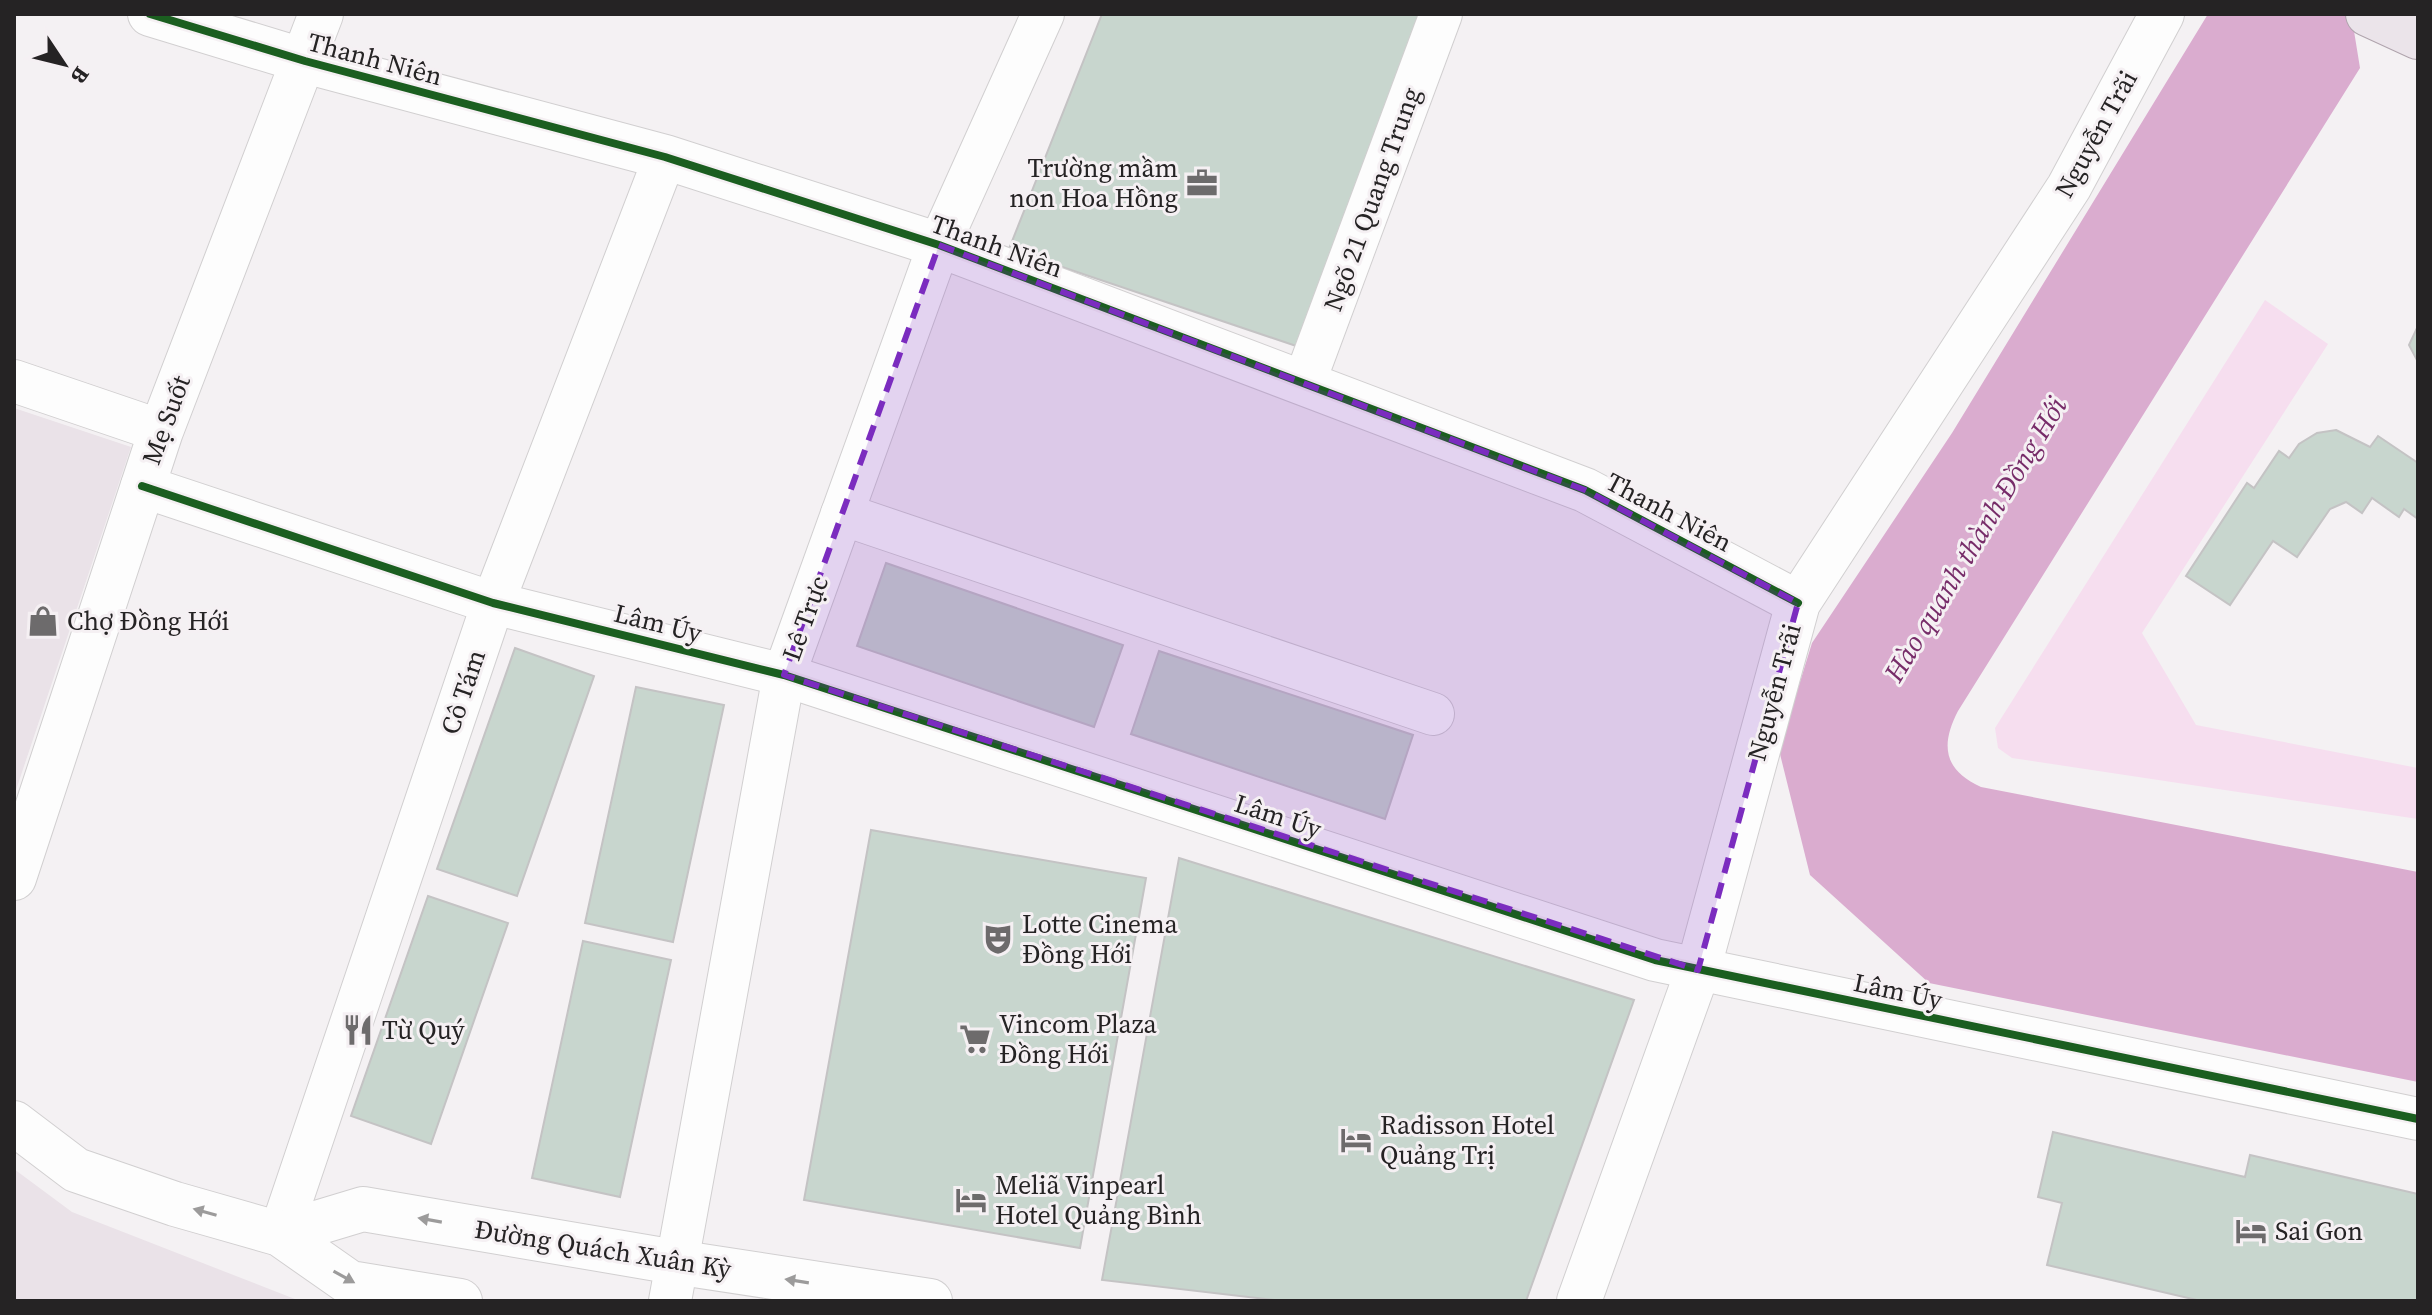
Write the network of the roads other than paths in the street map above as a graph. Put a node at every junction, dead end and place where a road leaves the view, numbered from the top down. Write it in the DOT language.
graph roads {
  1 [pos="150,14"];
  2 [pos="321,14"];
  3 [pos="1043,14"];
  4 [pos="1441,14"];
  5 [pos="2162,14"];
  6 [pos="305,61"];
  7 [pos="665,157"];
  8 [pos="939,245"];
  9 [pos="14,381"];
  10 [pos="1304,383"];
  11 [pos="161,431"];
  12 [pos="142,486"];
  13 [pos="842,514"];
  14 [pos="493,603"];
  15 [pos="1798,603"];
  16 [pos="784,675"];
  17 [pos="1433,714"];
  18 [pos="14,878"];
  19 [pos="1698,970"];
  20 [pos="2418,1119"];
  21 [pos="14,1123"];
  22 [pos="280,1234"];
  23 [pos="673,1282"];
  24 [pos="460,1301"];
  25 [pos="930,1301"];
  26 [pos="1579,1301"];
  1 -- 6 [label="street, Thanh Niên"];
  2 -- 6 [label="street, Mẹ Suốt"];
  3 -- 8 [label="street, Lê Trực"];
  4 -- 10 [label="street, Ngõ 21 Quang Trung"];
  5 -- 15 [label="street, Nguyễn Trãi"];
  6 -- 7 [label="street, Thanh Niên"];
  6 -- 11 [label="street, Mẹ Suốt"];
  7 -- 8 [label="street, Thanh Niên"];
  7 -- 14 [label="street, Cô Tám"];
  8 -- 10 [label="street, Thanh Niên"];
  8 -- 13 [label="street, Lê Trực"];
  9 -- 11 [label="street"];
  10 -- 15 [label="street, Thanh Niên"];
  11 -- 12 [label="street, Mẹ Suốt"];
  12 -- 14 [label="street, Lâm Úy"];
  12 -- 18 [label="street, Mẹ Suốt"];
  13 -- 16 [label="street, Lê Trực"];
  13 -- 17 [label="street"];
  14 -- 16 [label="street, Lâm Úy"];
  14 -- 22 [label="street, Cô Tám"];
  15 -- 19 [label="street, Nguyễn Trãi"];
  16 -- 19 [label="street, Lâm Úy"];
  16 -- 23 [label="street, Lê Trực"];
  19 -- 20 [label="street, Lâm Úy"];
  19 -- 26 [label="street, Nguyễn Trãi"];
  22 -- 21 [label="street, one-way"];
  23 -- 22 [label="street, Đường Quách Xuân Kỳ, one-way"];
  22 -- 24 [label="street, one-way"];
  25 -- 23 [label="street, Đường Quách Xuân Kỳ, one-way"];
}
